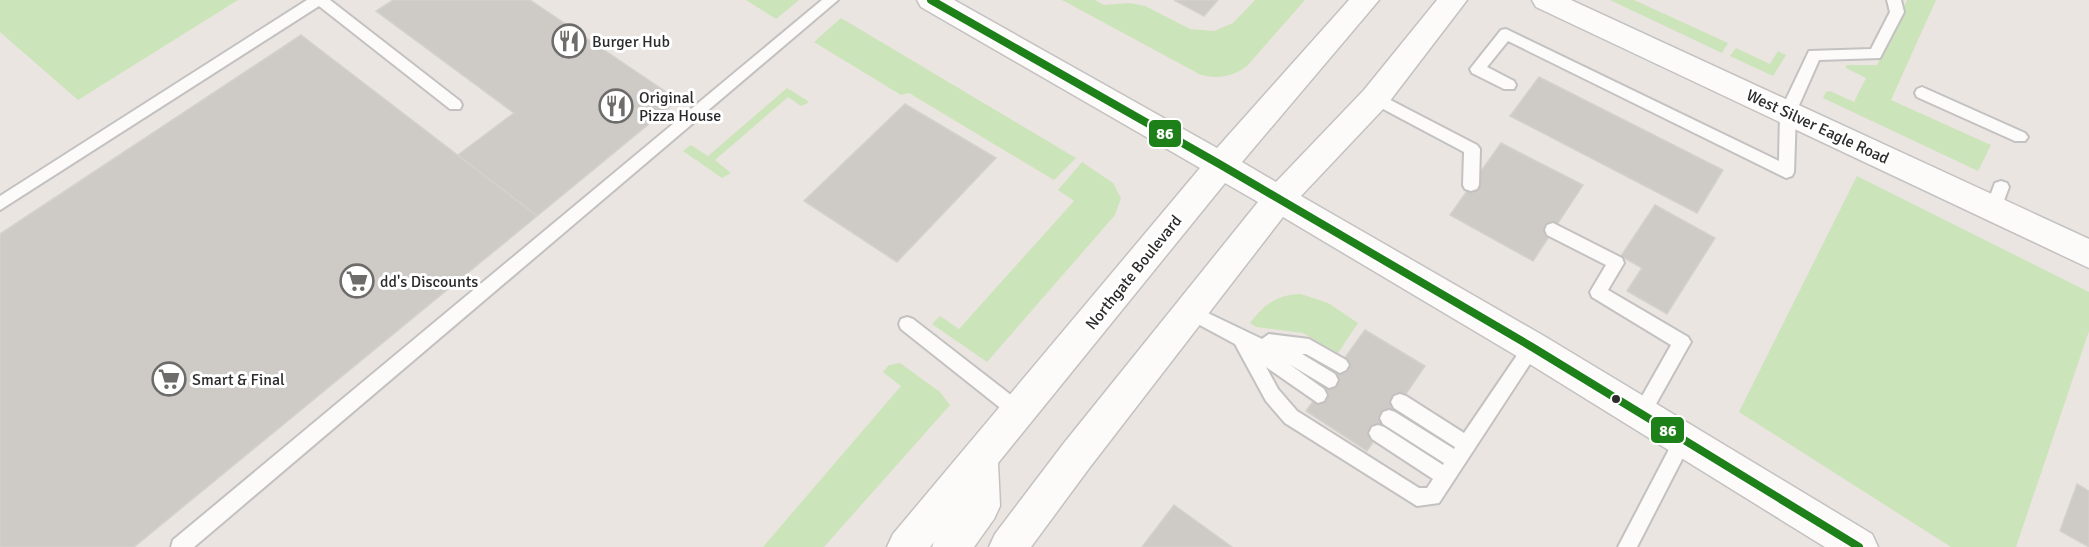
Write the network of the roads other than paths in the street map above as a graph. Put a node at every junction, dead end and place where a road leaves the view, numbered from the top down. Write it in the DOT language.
graph roads {
  1 [pos="319,0"];
  2 [pos="831,0"];
  3 [pos="931,0"];
  4 [pos="947,0"];
  5 [pos="1365,0"];
  6 [pos="1453,0"];
  7 [pos="1546,0"];
  8 [pos="1894,0"];
  9 [pos="980,28"];
  10 [pos="1509,85"];
  11 [pos="1922,93"];
  12 [pos="1375,98"];
  13 [pos="455,105"];
  14 [pos="1788,112"];
  15 [pos="2020,137"];
  16 [pos="1221,165"];
  17 [pos="1471,185"];
  18 [pos="1279,199"];
  19 [pos="0,204"];
  20 [pos="1553,230"];
  21 [pos="2089,254"];
  22 [pos="1191,312"];
  23 [pos="907,324"];
  24 [pos="1241,339"];
  25 [pos="1532,347"];
  26 [pos="1340,365"];
  27 [pos="1329,380"];
  28 [pos="1318,394"];
  29 [pos="1019,412"];
  30 [pos="1641,414"];
  31 [pos="1378,433"];
  32 [pos="1683,440"];
  33 [pos="1468,445"];
  34 [pos="980,457"];
  35 [pos="1457,461"];
  36 [pos="1446,477"];
  37 [pos="180,547"];
  38 [pos="906,547"];
  39 [pos="951,547"];
  40 [pos="1008,547"];
  41 [pos="1627,547"];
  42 [pos="1859,547"];
  1 -- 13 [label="lane"];
  1 -- 19 [label="lane"];
  2 -- 37 [label="lane"];
  3 -- 9 [label="main road"];
  4 -- 9 [label="lane"];
  5 -- 16 [label="main road, Northgate Boulevard"];
  6 -- 12 [label="main road"];
  7 -- 14 [label="main road, West Silver Eagle Road"];
  8 -- 14 [label="lane"];
  9 -- 16 [label="main road"];
  10 -- 14 [label="lane"];
  11 -- 15 [label="lane"];
  12 -- 17 [label="lane"];
  12 -- 18 [label="main road"];
  14 -- 21 [label="main road, West Silver Eagle Road"];
  16 -- 18 [label="main road"];
  16 -- 29 [label="main road, Northgate Boulevard"];
  18 -- 22 [label="main road"];
  18 -- 25 [label="main road"];
  20 -- 30 [label="lane"];
  22 -- 24 [label="lane"];
  22 -- 40 [label="main road"];
  23 -- 29 [label="lane"];
  24 -- 26 [label="lane"];
  24 -- 27 [label="lane"];
  24 -- 28 [label="lane"];
  24 -- 36 [label="lane"];
  25 -- 30 [label="main road"];
  25 -- 33 [label="lane"];
  29 -- 34 [label="main road, Northgate Boulevard"];
  30 -- 32 [label="main road"];
  31 -- 36 [label="lane"];
  32 -- 41 [label="lane"];
  32 -- 42 [label="main road"];
  33 -- 35 [label="lane"];
  33 -- 35 [label="lane"];
  34 -- 38 [label="main road, Northgate Boulevard"];
  34 -- 39 [label="main road"];
  35 -- 36 [label="lane"];
}
